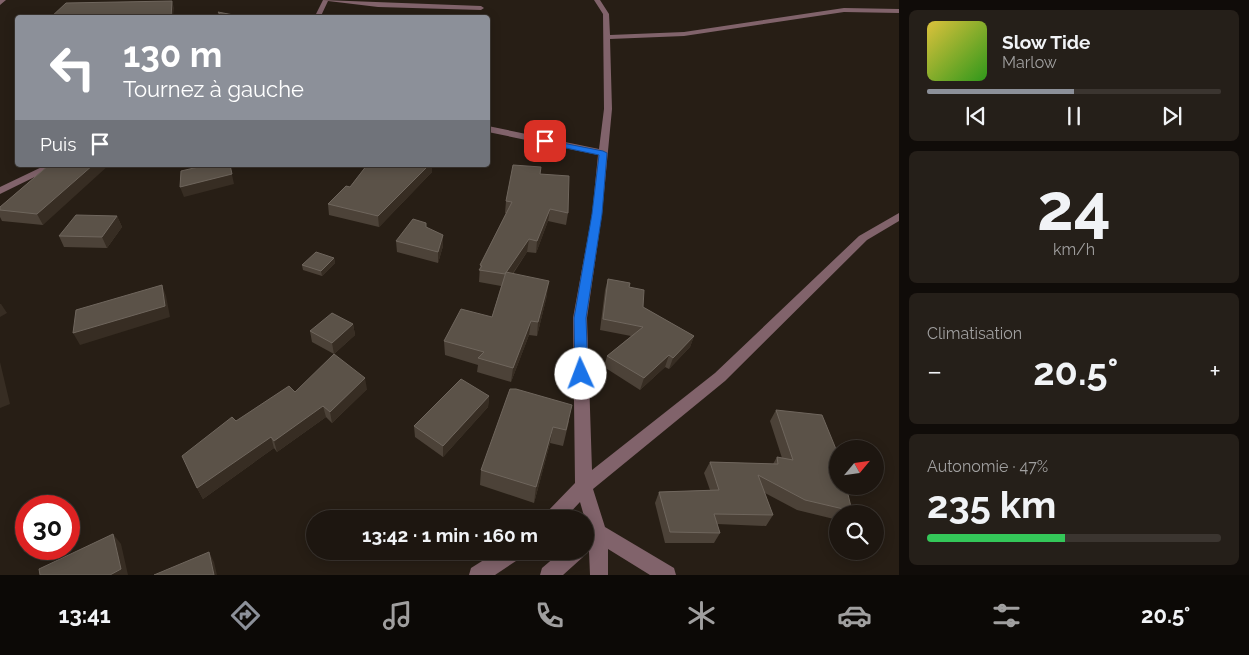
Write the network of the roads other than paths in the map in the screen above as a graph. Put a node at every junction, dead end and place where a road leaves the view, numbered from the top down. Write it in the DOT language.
graph roads {
  1 [pos="3,0"];
  2 [pos="326,0"];
  3 [pos="330,0"];
  4 [pos="597,0"];
  5 [pos="0,3"];
  6 [pos="481,8"];
  7 [pos="899,11"];
  8 [pos="318,15"];
  9 [pos="608,37"];
  10 [pos="490,129"];
  11 [pos="603,153"];
  12 [pos="50,167"];
  13 [pos="0,190"];
  14 [pos="899,216"];
  15 [pos="584,486"];
  16 [pos="561,510"];
  17 [pos="588,510"];
  18 [pos="594,539"];
  19 [pos="594,549"];
  20 [pos="501,560"];
  21 [pos="566,560"];
  22 [pos="478,575"];
  23 [pos="549,575"];
  24 [pos="599,575"];
  25 [pos="667,575"];
  1 -- 5 [label="street"];
  2 -- 8 [label="street"];
  3 -- 6 [label="street"];
  4 -- 9 [label="street"];
  7 -- 9 [label="street"];
  9 -- 11 [label="street"];
  10 -- 11 [label="street"];
  11 -- 15 [label="street"];
  12 -- 13 [label="street"];
  14 -- 15 [label="street"];
  15 -- 16 [label="street"];
  15 -- 17 [label="street"];
  18 -- 25 [label="street"];
  19 -- 24 [label="street"];
  20 -- 22 [label="street"];
  21 -- 23 [label="street"];
}
